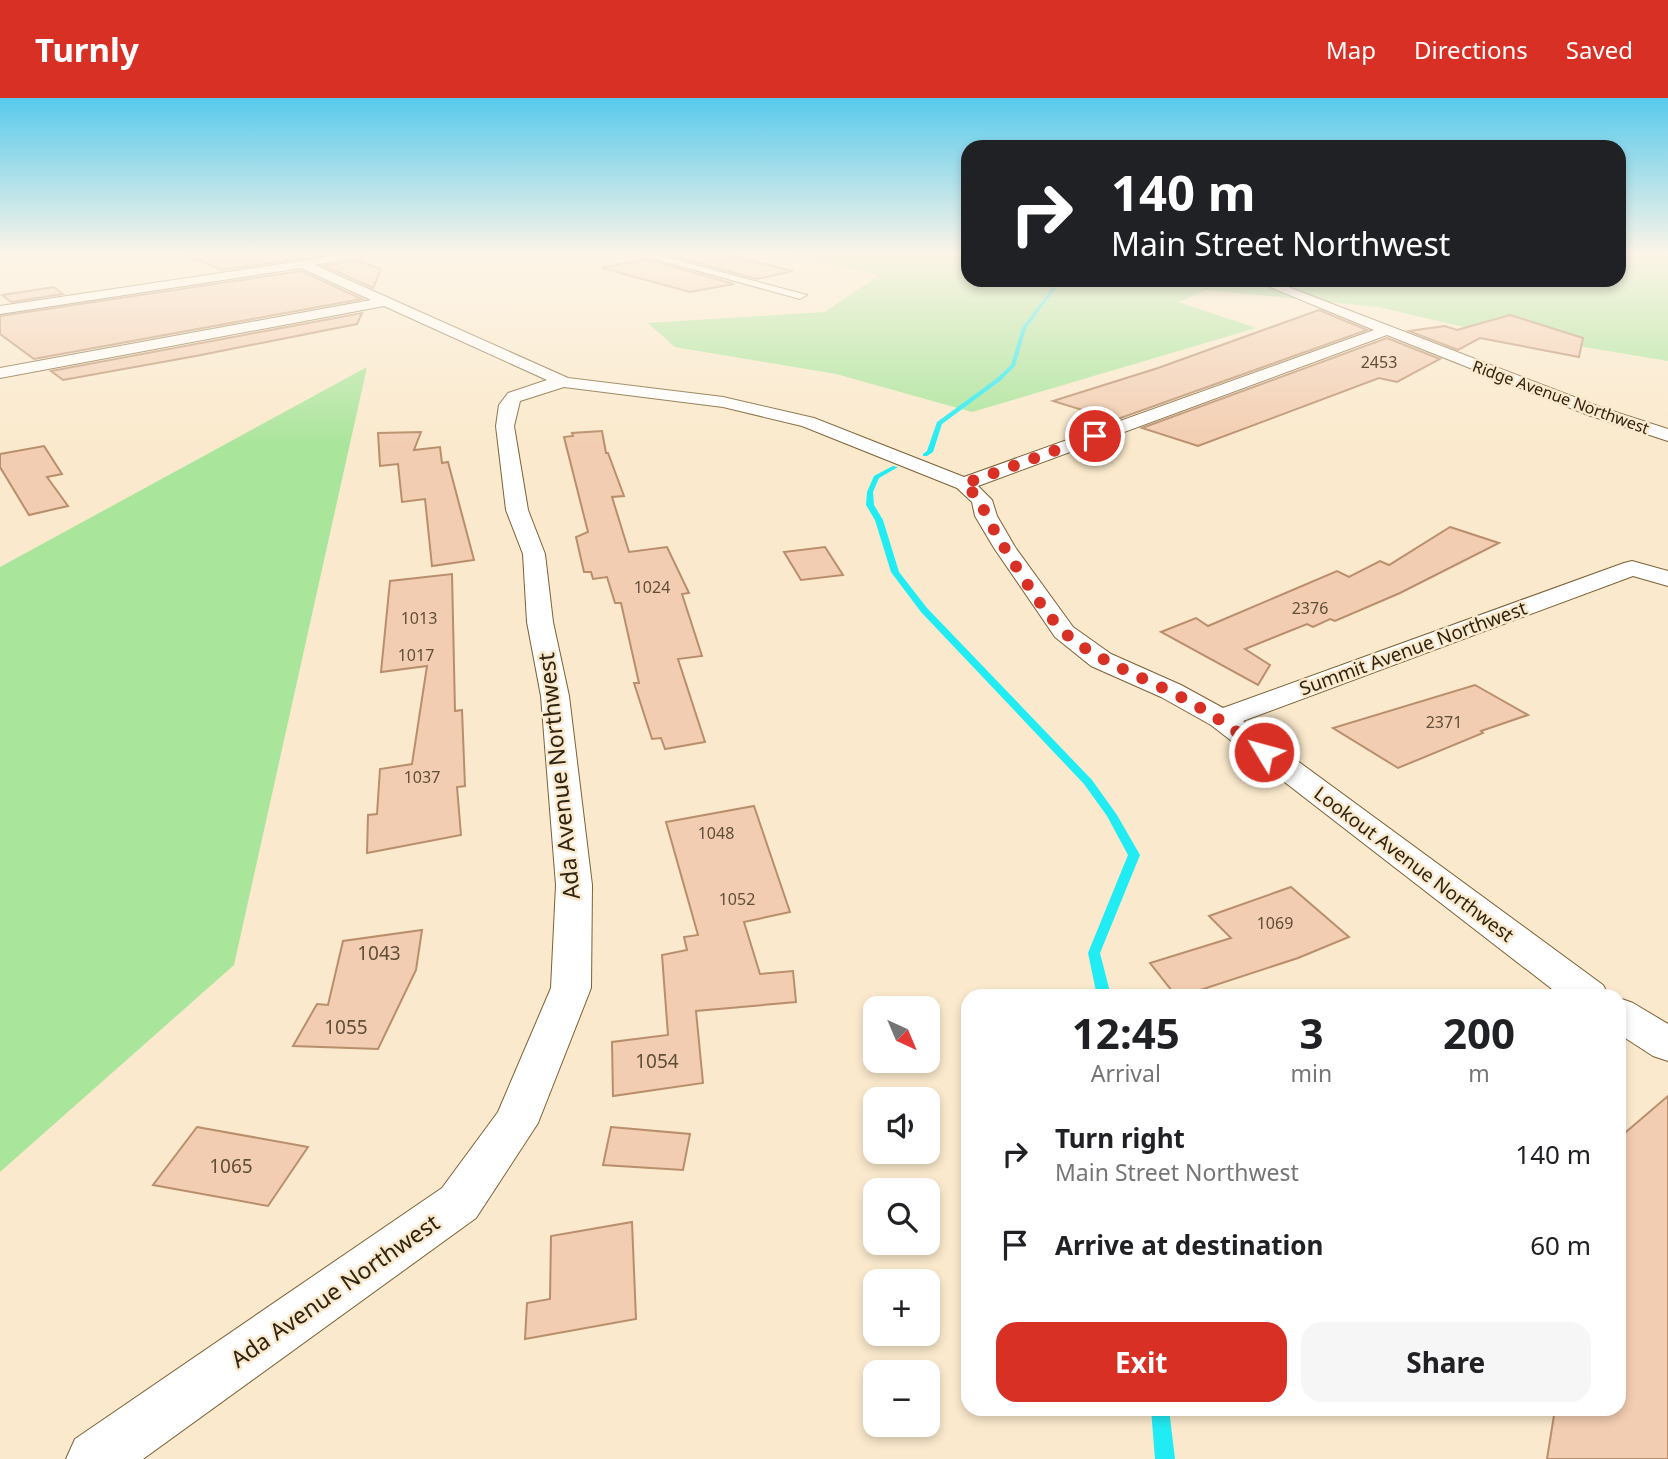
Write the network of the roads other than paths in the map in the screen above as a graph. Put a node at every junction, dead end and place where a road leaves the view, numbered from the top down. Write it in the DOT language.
graph roads {
  1 [pos="294,319"];
  2 [pos="426,319"];
  3 [pos="1354,319"];
  4 [pos="1385,331"];
  5 [pos="0,373"];
  6 [pos="564,382"];
  7 [pos="1668,435"];
  8 [pos="964,484"];
  9 [pos="1668,579"];
  10 [pos="1221,719"];
  11 [pos="1580,989"];
  12 [pos="1626,1018"];
  13 [pos="1668,1044"];
  14 [pos="95,1459"];
  1 -- 5 [label="street"];
  2 -- 6 [label="street"];
  3 -- 4 [label="street, Ridge Avenue Northwest"];
  4 -- 7 [label="street, Ridge Avenue Northwest"];
  4 -- 8 [label="street"];
  6 -- 8 [label="street"];
  6 -- 14 [label="street, Ada Avenue Northwest"];
  8 -- 10 [label="street, Lookout Avenue Northwest"];
  9 -- 10 [label="street, Summit Avenue Northwest"];
  10 -- 11 [label="street, Lookout Avenue Northwest"];
  12 -- 13 [label="street"];
}
